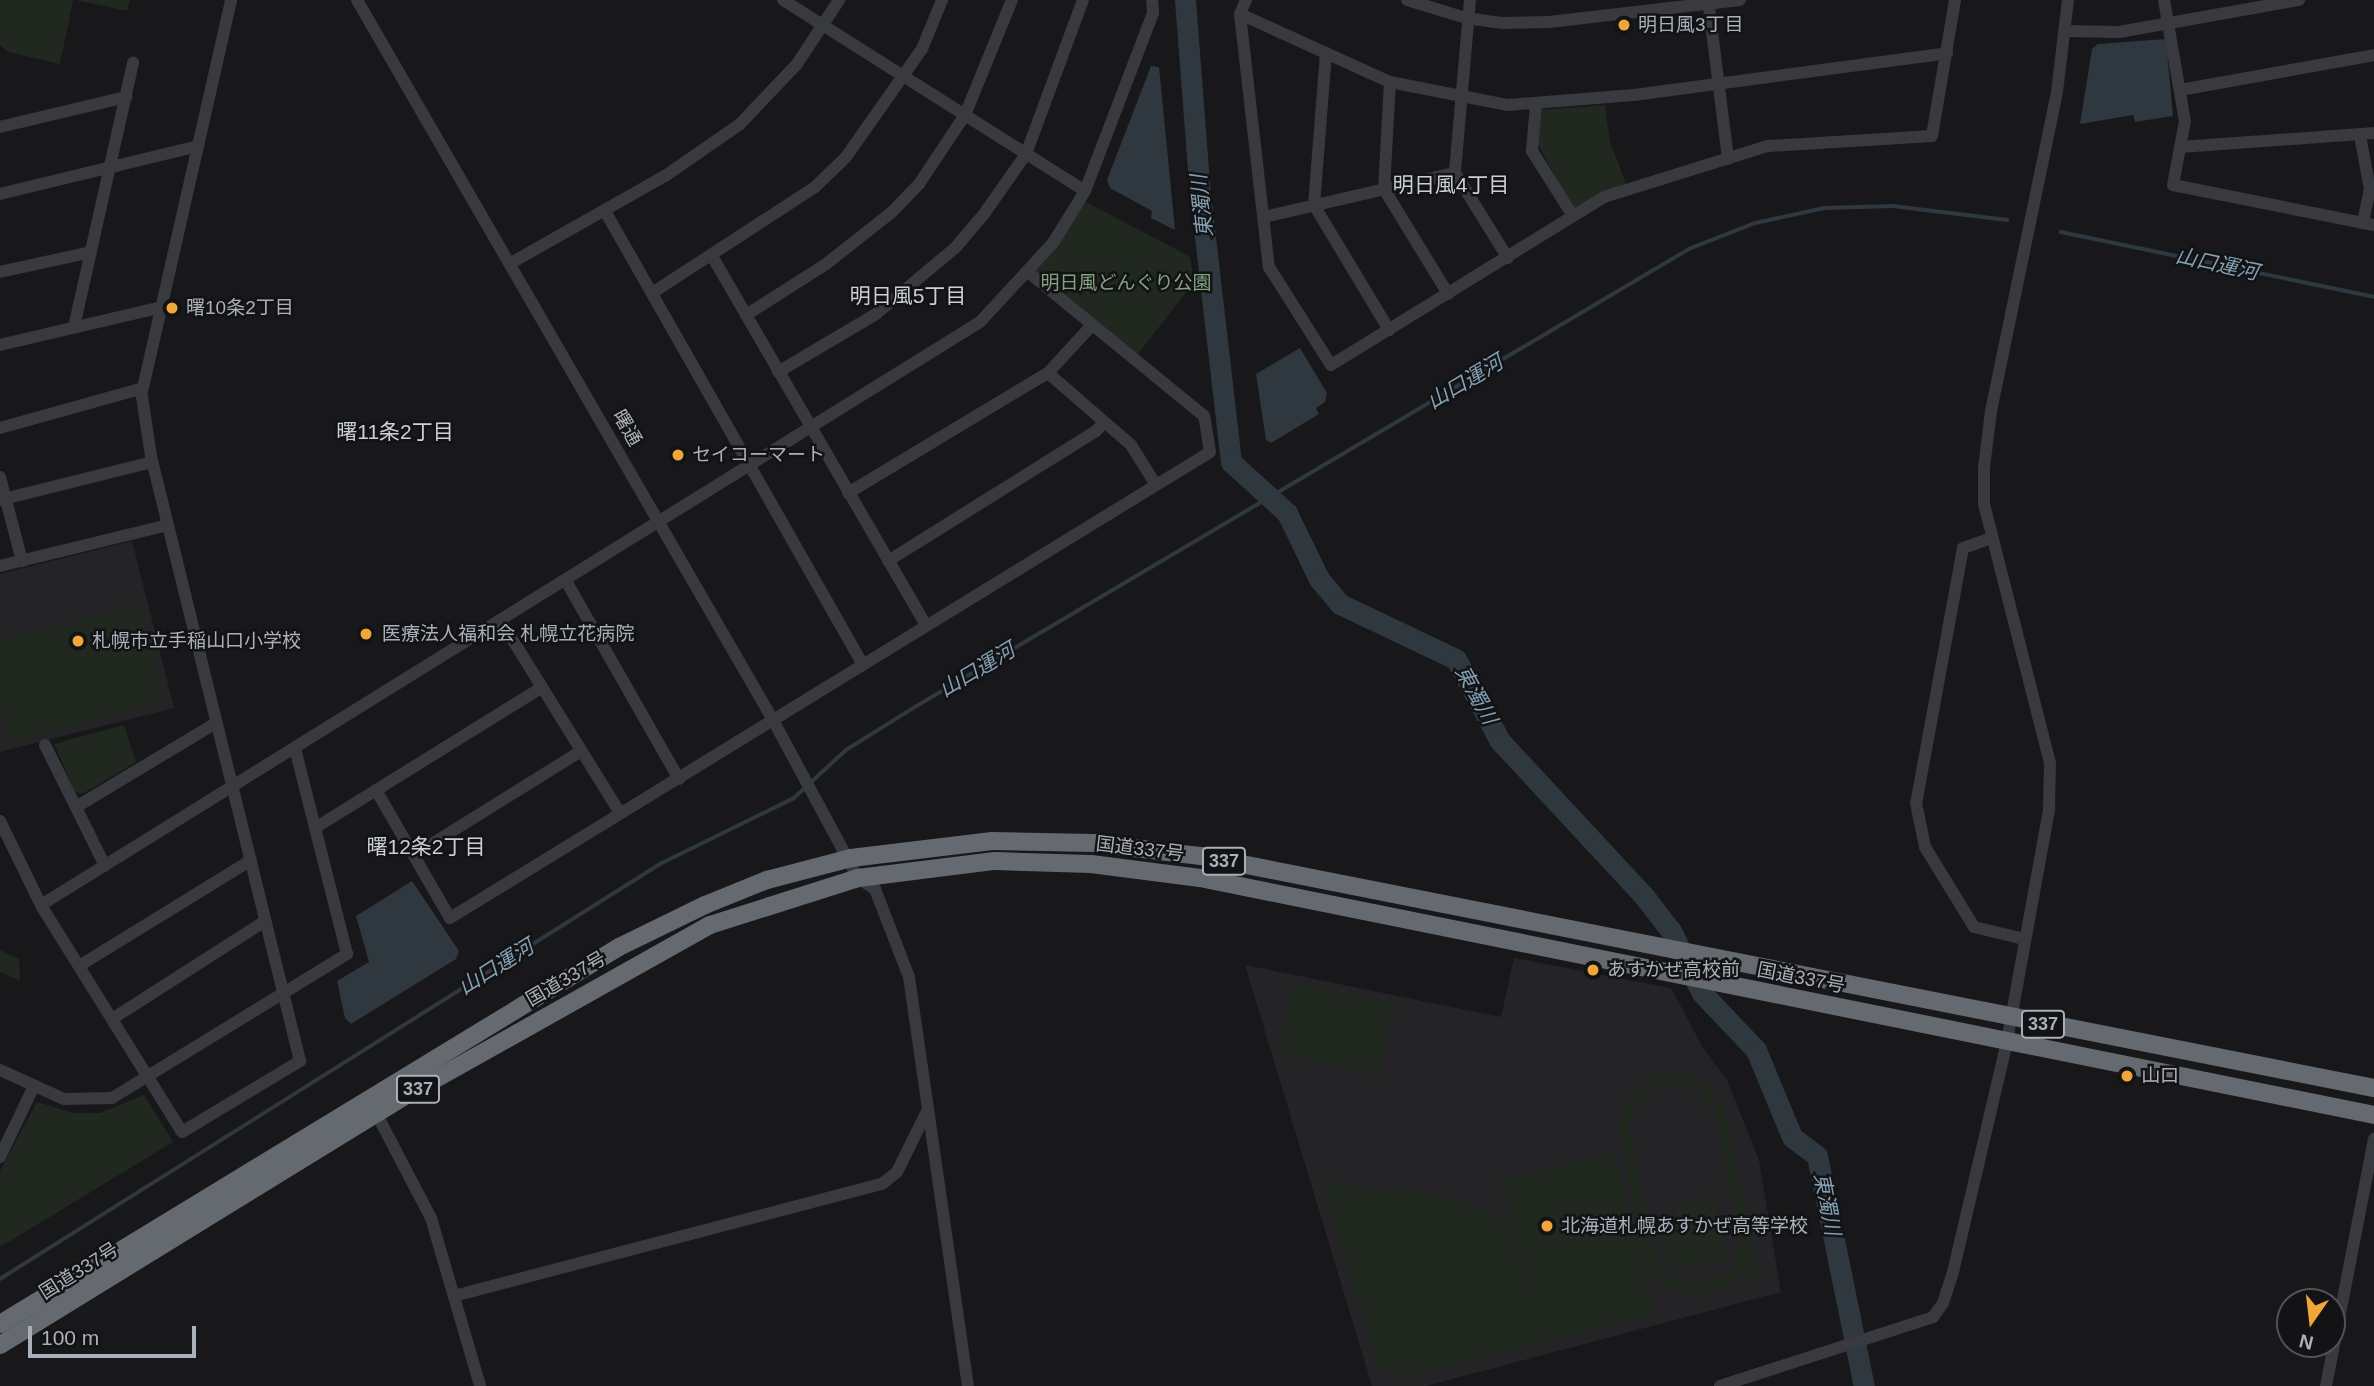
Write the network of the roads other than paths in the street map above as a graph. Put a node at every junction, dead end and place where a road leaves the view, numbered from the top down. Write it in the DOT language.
graph roads {
  1 [pos="231,0"];
  2 [pos="357,0"];
  3 [pos="783,0"];
  4 [pos="839,0"];
  5 [pos="942,0"];
  6 [pos="1012,0"];
  7 [pos="1083,0"];
  8 [pos="1152,0"];
  9 [pos="1246,0"];
  10 [pos="1408,0"];
  11 [pos="1470,0"];
  12 [pos="1740,0"];
  13 [pos="1955,0"];
  14 [pos="2068,0"];
  15 [pos="2164,0"];
  16 [pos="2299,0"];
  17 [pos="1708,2"];
  18 [pos="1240,14"];
  19 [pos="1466,18"];
  20 [pos="824,25"];
  21 [pos="2168,25"];
  22 [pos="2067,31"];
  23 [pos="1326,53"];
  24 [pos="1947,53"];
  25 [pos="2374,55"];
  26 [pos="133,63"];
  27 [pos="904,77"];
  28 [pos="1390,82"];
  29 [pos="1719,84"];
  30 [pos="2179,90"];
  31 [pos="125,97"];
  32 [pos="1460,99"];
  33 [pos="1536,104"];
  34 [pos="965,115"];
  35 [pos="0,127"];
  36 [pos="2374,133"];
  37 [pos="2361,136"];
  38 [pos="198,146"];
  39 [pos="2180,147"];
  40 [pos="1026,154"];
  41 [pos="1728,159"];
  42 [pos="110,167"];
  43 [pos="1455,173"];
  44 [pos="2372,189"];
  45 [pos="1384,190"];
  46 [pos="1085,191"];
  47 [pos="0,194"];
  48 [pos="1314,205"];
  49 [pos="605,211"];
  50 [pos="1573,216"];
  51 [pos="1264,217"];
  52 [pos="2368,224"];
  53 [pos="91,252"];
  54 [pos="712,256"];
  55 [pos="1508,258"];
  56 [pos="511,263"];
  57 [pos="0,272"];
  58 [pos="1028,273"];
  59 [pos="652,293"];
  60 [pos="1448,294"];
  61 [pos="162,307"];
  62 [pos="746,315"];
  63 [pos="1092,325"];
  64 [pos="74,327"];
  65 [pos="1389,330"];
  66 [pos="0,345"];
  67 [pos="778,372"];
  68 [pos="1048,373"];
  69 [pos="141,390"];
  70 [pos="1104,422"];
  71 [pos="0,428"];
  72 [pos="811,430"];
  73 [pos="152,462"];
  74 [pos="752,466"];
  75 [pos="0,477"];
  76 [pos="1156,485"];
  77 [pos="848,493"];
  78 [pos="3,499"];
  79 [pos="660,523"];
  80 [pos="167,525"];
  81 [pos="1992,538"];
  82 [pos="22,561"];
  83 [pos="888,561"];
  84 [pos="0,566"];
  85 [pos="566,581"];
  86 [pos="501,621"];
  87 [pos="925,624"];
  88 [pos="862,663"];
  89 [pos="542,687"];
  90 [pos="773,720"];
  91 [pos="216,723"];
  92 [pos="45,745"];
  93 [pos="295,749"];
  94 [pos="581,751"];
  95 [pos="679,779"];
  96 [pos="233,788"];
  97 [pos="376,790"];
  98 [pos="76,807"];
  99 [pos="620,813"];
  100 [pos="0,821"];
  101 [pos="315,828"];
  102 [pos="414,855"];
  103 [pos="851,858"];
  104 [pos="250,860"];
  105 [pos="105,866"];
  106 [pos="858,878"];
  107 [pos="41,905"];
  108 [pos="265,921"];
  109 [pos="2024,939"];
  110 [pos="79,966"];
  111 [pos="284,995"];
  112 [pos="2010,1018"];
  113 [pos="112,1019"];
  114 [pos="2007,1041"];
  115 [pos="0,1070"];
  116 [pos="149,1078"];
  117 [pos="34,1086"];
  118 [pos="2374,1088"];
  119 [pos="372,1107"];
  120 [pos="927,1111"];
  121 [pos="2374,1115"];
  122 [pos="2374,1139"];
  123 [pos="0,1157"];
  124 [pos="454,1296"];
  125 [pos="0,1324"];
  126 [pos="0,1345"];
  127 [pos="968,1385"];
  128 [pos="480,1386"];
  129 [pos="1720,1386"];
  130 [pos="2326,1386"];
  1 -- 38 [label="street"];
  2 -- 56 [label="street, 曙通"];
  3 -- 20 [label="street"];
  4 -- 20 [label="street"];
  5 -- 27 [label="street"];
  6 -- 34 [label="street"];
  7 -- 40 [label="street"];
  8 -- 46 [label="street"];
  9 -- 18 [label="street"];
  10 -- 19 [label="street"];
  11 -- 19 [label="street"];
  12 -- 17 [label="street"];
  13 -- 24 [label="street"];
  14 -- 22 [label="street"];
  15 -- 21 [label="street"];
  16 -- 21 [label="street"];
  17 -- 19 [label="street"];
  17 -- 29 [label="street"];
  18 -- 23 [label="street"];
  18 -- 51 [label="street"];
  19 -- 32 [label="street"];
  20 -- 27 [label="street"];
  20 -- 49 [label="street"];
  21 -- 22 [label="street"];
  21 -- 30 [label="street"];
  22 -- 81 [label="street"];
  23 -- 28 [label="street"];
  23 -- 48 [label="street"];
  24 -- 29 [label="street"];
  24 -- 41 [label="street"];
  25 -- 30 [label="street"];
  26 -- 31 [label="street"];
  27 -- 34 [label="street"];
  27 -- 54 [label="street"];
  28 -- 32 [label="street"];
  28 -- 45 [label="street"];
  29 -- 33 [label="street"];
  29 -- 41 [label="street"];
  30 -- 39 [label="street"];
  31 -- 35 [label="street"];
  31 -- 42 [label="street"];
  32 -- 33 [label="street"];
  32 -- 43 [label="street"];
  33 -- 50 [label="street"];
  34 -- 40 [label="street"];
  34 -- 62 [label="street"];
  36 -- 37 [label="street"];
  37 -- 39 [label="street"];
  37 -- 44 [label="street"];
  38 -- 42 [label="street"];
  38 -- 61 [label="street"];
  39 -- 52 [label="street"];
  40 -- 46 [label="street"];
  40 -- 67 [label="street"];
  41 -- 50 [label="street"];
  42 -- 47 [label="street"];
  42 -- 53 [label="street"];
  43 -- 45 [label="street"];
  43 -- 55 [label="street"];
  44 -- 52 [label="street"];
  45 -- 48 [label="street"];
  45 -- 60 [label="street"];
  46 -- 58 [label="street"];
  48 -- 51 [label="street"];
  48 -- 65 [label="street"];
  49 -- 56 [label="street"];
  49 -- 59 [label="street"];
  50 -- 55 [label="street"];
  51 -- 65 [label="street"];
  53 -- 57 [label="street"];
  53 -- 64 [label="street"];
  54 -- 59 [label="street"];
  54 -- 62 [label="street"];
  55 -- 60 [label="street"];
  56 -- 79 [label="street, 曙通"];
  58 -- 63 [label="street"];
  58 -- 72 [label="street"];
  59 -- 74 [label="street"];
  60 -- 65 [label="street"];
  61 -- 64 [label="street"];
  61 -- 69 [label="street"];
  62 -- 67 [label="street"];
  63 -- 68 [label="street"];
  63 -- 76 [label="street"];
  64 -- 66 [label="street"];
  67 -- 72 [label="street"];
  68 -- 70 [label="street"];
  68 -- 77 [label="street"];
  69 -- 71 [label="street"];
  69 -- 73 [label="street"];
  70 -- 76 [label="street"];
  70 -- 83 [label="street"];
  72 -- 74 [label="street"];
  72 -- 77 [label="street"];
  73 -- 78 [label="street"];
  73 -- 80 [label="street"];
  74 -- 79 [label="street"];
  74 -- 88 [label="street"];
  75 -- 78 [label="street"];
  76 -- 87 [label="street"];
  77 -- 83 [label="street"];
  78 -- 82 [label="street"];
  79 -- 85 [label="street"];
  79 -- 90 [label="street, 曙通"];
  80 -- 82 [label="street"];
  80 -- 91 [label="street"];
  81 -- 109 [label="street"];
  81 -- 109 [label="street"];
  82 -- 84 [label="street"];
  83 -- 87 [label="street"];
  85 -- 86 [label="street"];
  85 -- 95 [label="street"];
  86 -- 89 [label="street"];
  86 -- 93 [label="street"];
  87 -- 88 [label="street"];
  88 -- 90 [label="street"];
  89 -- 94 [label="street"];
  89 -- 97 [label="street"];
  90 -- 95 [label="street"];
  90 -- 103 [label="street, 曙通"];
  91 -- 96 [label="street"];
  91 -- 98 [label="street"];
  92 -- 98 [label="street"];
  93 -- 96 [label="street"];
  93 -- 101 [label="street"];
  94 -- 99 [label="street"];
  94 -- 102 [label="street"];
  95 -- 99 [label="street"];
  96 -- 104 [label="street"];
  96 -- 105 [label="street"];
  97 -- 101 [label="street"];
  97 -- 102 [label="street"];
  98 -- 105 [label="street"];
  99 -- 102 [label="street"];
  100 -- 107 [label="street"];
  101 -- 111 [label="street"];
  103 -- 106 [label="street, 曙通"];
  103 -- 112 [label="highway, 国道337号 / 337"];
  103 -- 119 [label="highway, 国道337号 / 337"];
  104 -- 108 [label="street"];
  104 -- 110 [label="street"];
  105 -- 107 [label="street"];
  106 -- 114 [label="highway, 国道337号 / 337"];
  106 -- 119 [label="highway, 国道337号 / 337"];
  106 -- 120 [label="street"];
  107 -- 110 [label="street"];
  108 -- 111 [label="street"];
  108 -- 113 [label="street"];
  109 -- 112 [label="street"];
  110 -- 113 [label="street"];
  111 -- 116 [label="street"];
  111 -- 116 [label="street"];
  112 -- 114 [label="street"];
  112 -- 118 [label="highway, 国道337号 / 337"];
  113 -- 116 [label="street"];
  114 -- 121 [label="highway, 国道337号 / 337"];
  114 -- 129 [label="street"];
  115 -- 117 [label="street"];
  116 -- 117 [label="street"];
  117 -- 123 [label="street"];
  119 -- 124 [label="street"];
  119 -- 125 [label="highway, 国道337号 / 337"];
  119 -- 126 [label="highway, 国道337号 / 337"];
  120 -- 124 [label="street"];
  120 -- 127 [label="street"];
  122 -- 130 [label="street"];
  124 -- 128 [label="street"];
}
